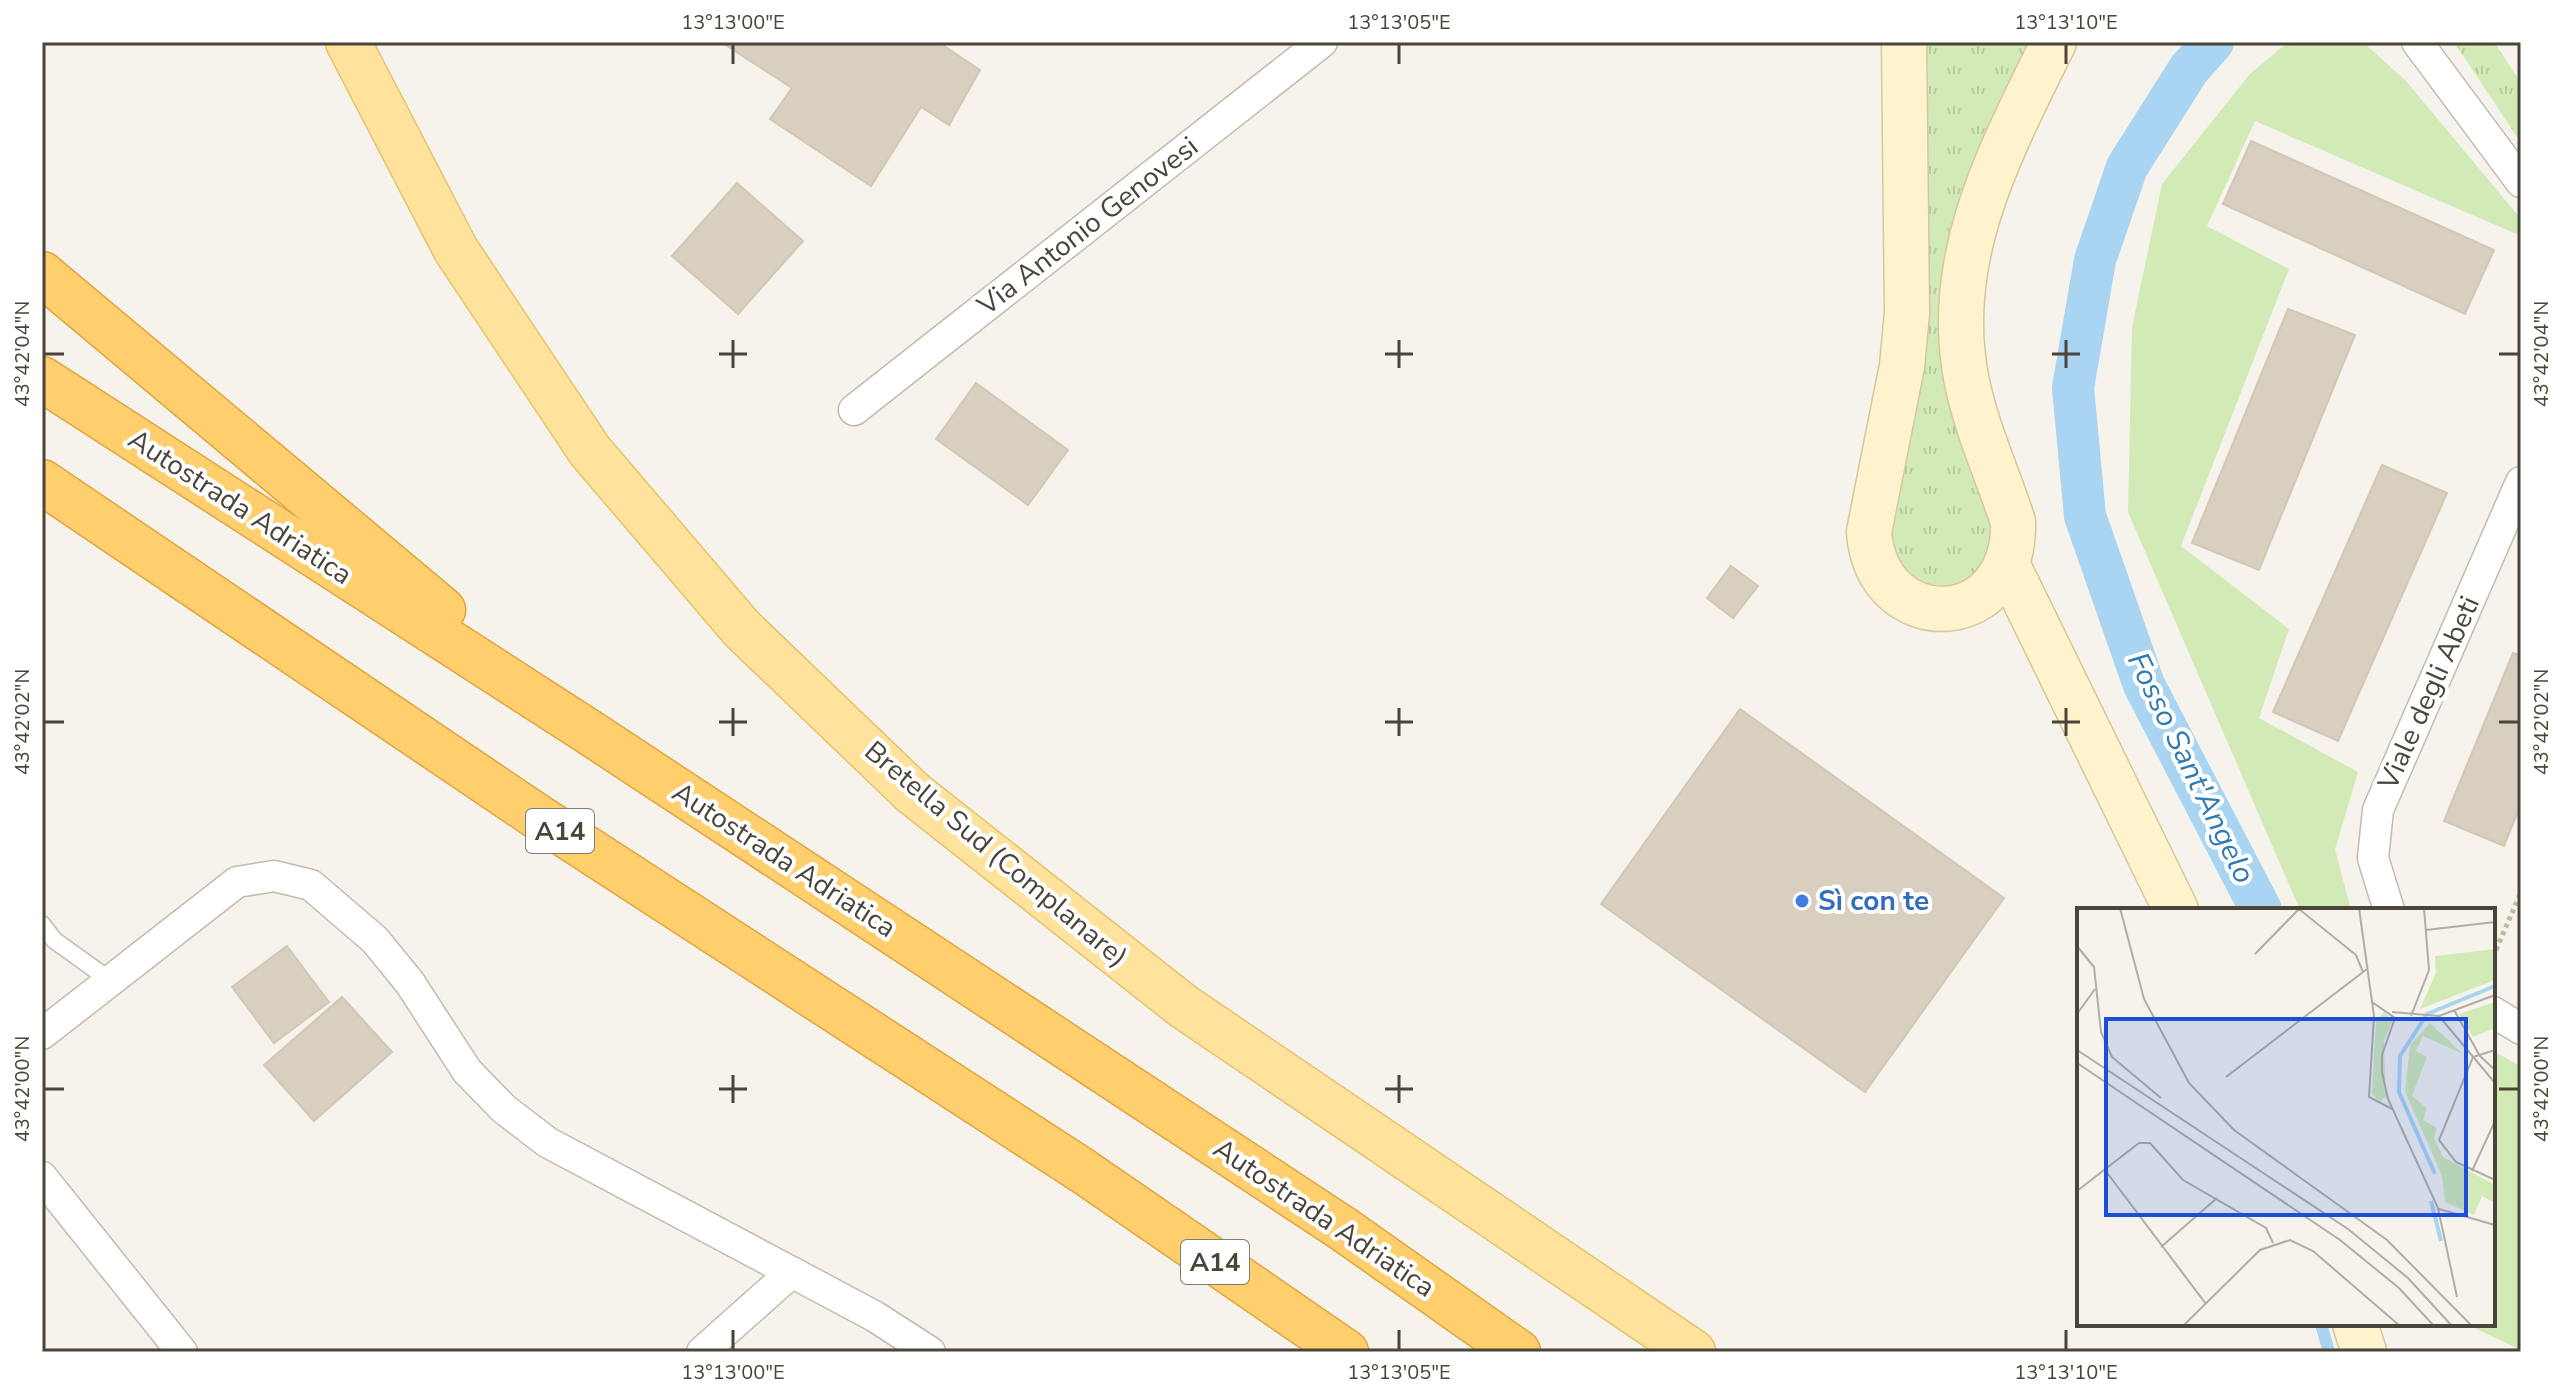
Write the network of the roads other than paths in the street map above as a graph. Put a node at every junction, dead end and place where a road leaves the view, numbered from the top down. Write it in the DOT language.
graph roads {
  1 [pos="348,42"];
  2 [pos="1322,42"];
  3 [pos="1904,42"];
  4 [pos="2054,42"];
  5 [pos="2417,42"];
  6 [pos="2521,182"];
  7 [pos="42,274"];
  8 [pos="42,379"];
  9 [pos="854,410"];
  10 [pos="42,482"];
  11 [pos="2521,482"];
  12 [pos="2008,566"];
  13 [pos="1962,606"];
  14 [pos="2047,651"];
  15 [pos="589,732"];
  16 [pos="2175,908"];
  17 [pos="2388,908"];
  18 [pos="42,924"];
  19 [pos="111,981"];
  20 [pos="2495,1013"];
  21 [pos="2521,1029"];
  22 [pos="42,1034"];
  23 [pos="42,1177"];
  24 [pos="792,1272"];
  25 [pos="182,1352"];
  26 [pos="702,1352"];
  27 [pos="930,1352"];
  28 [pos="1346,1352"];
  29 [pos="1518,1352"];
  30 [pos="1693,1352"];
  1 -- 30 [label="main road, Bretella Sud (Complanare)"];
  2 -- 9 [label="street, Via Antonio Genovesi"];
  3 -- 13 [label="main road"];
  4 -- 12 [label="main road"];
  5 -- 6 [label="street"];
  7 -- 15 [label="highway"];
  8 -- 15 [label="highway, Autostrada Adriatica"];
  10 -- 28 [label="highway, A14"];
  11 -- 17 [label="street, Viale degli Abeti"];
  12 -- 13 [label="main road"];
  12 -- 14 [label="main road"];
  13 -- 14 [label="main road"];
  14 -- 16 [label="main road"];
  15 -- 29 [label="highway, Autostrada Adriatica"];
  18 -- 19 [label="lane"];
  19 -- 22 [label="street"];
  19 -- 24 [label="street"];
  20 -- 21 [label="street"];
  23 -- 25 [label="street"];
  24 -- 26 [label="street"];
  24 -- 27 [label="street"];
}
